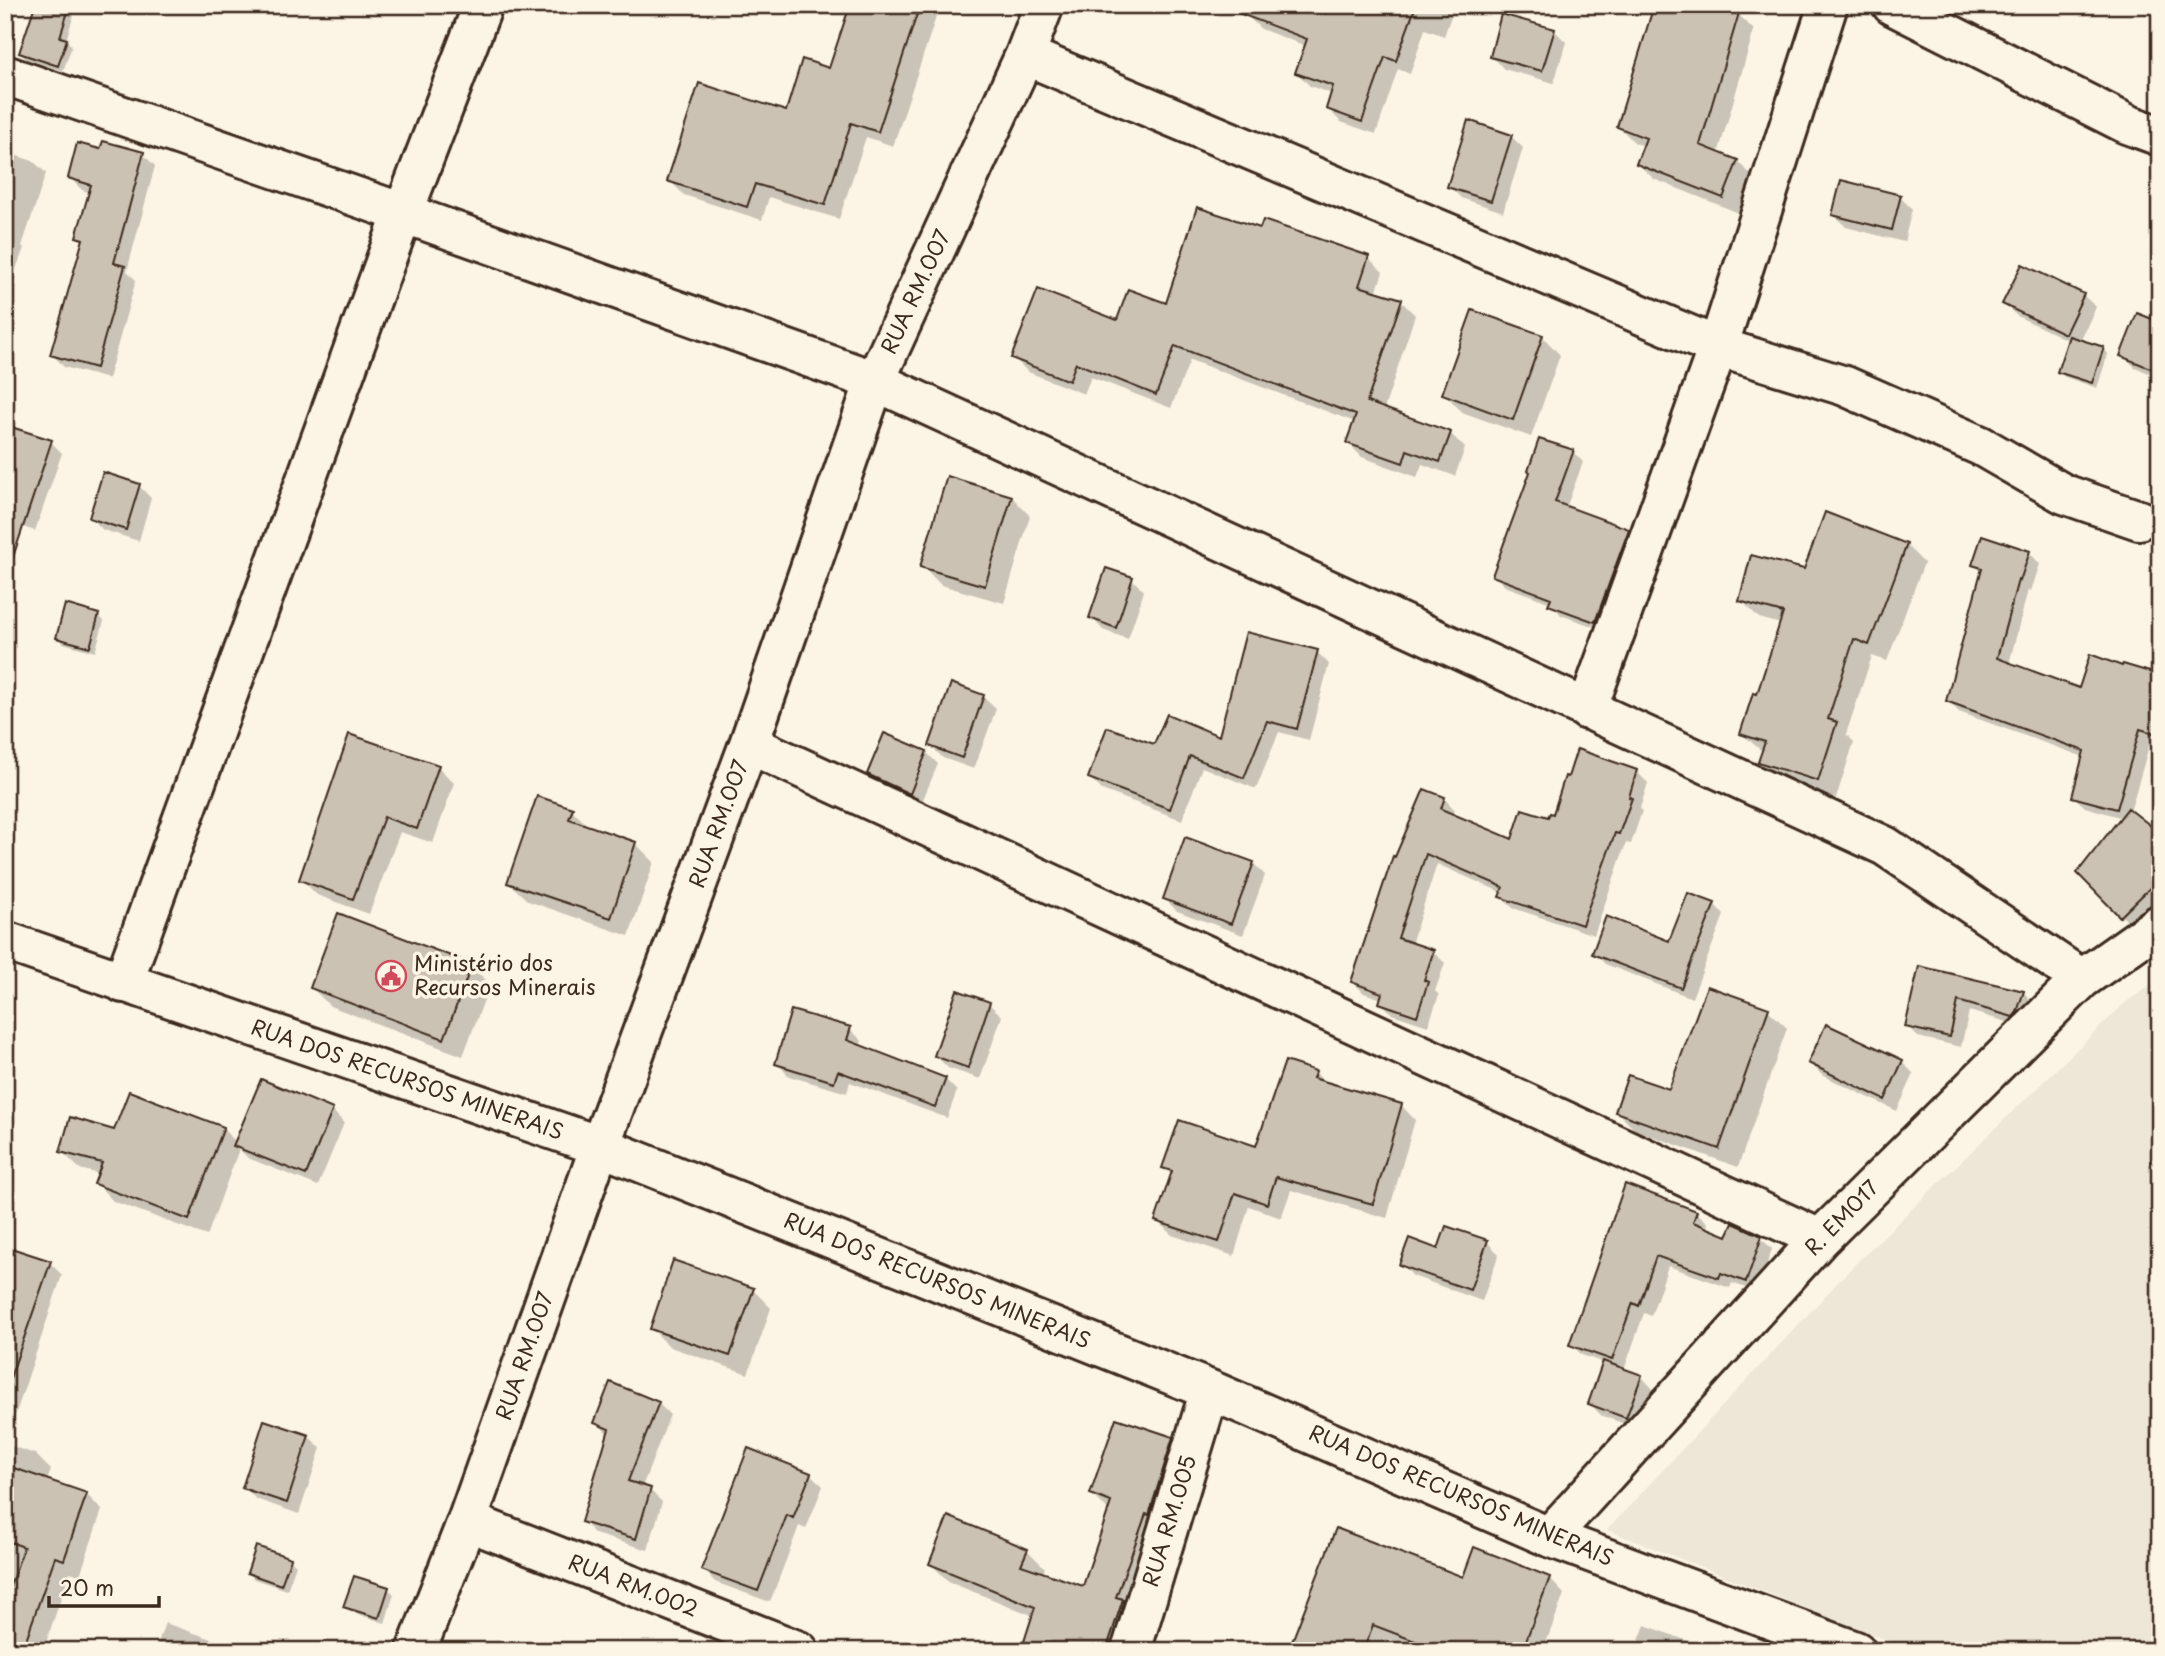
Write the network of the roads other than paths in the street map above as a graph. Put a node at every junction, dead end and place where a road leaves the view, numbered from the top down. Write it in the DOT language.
graph roads {
  1 [pos="483,5"];
  2 [pos="1044,5"];
  3 [pos="1828,5"];
  4 [pos="1892,5"];
  5 [pos="1025,55"];
  6 [pos="5,75"];
  7 [pos="2160,136"];
  8 [pos="403,213"];
  9 [pos="1718,347"];
  10 [pos="875,381"];
  11 [pos="2140,520"];
  12 [pos="1587,710"];
  13 [pos="749,744"];
  14 [pos="2160,924"];
  15 [pos="5,942"];
  16 [pos="2082,979"];
  17 [pos="123,984"];
  18 [pos="600,1146"];
  19 [pos="1820,1239"];
  20 [pos="1210,1391"];
  21 [pos="467,1521"];
  22 [pos="1549,1537"];
  23 [pos="416,1651"];
  24 [pos="799,1651"];
  25 [pos="1131,1651"];
  26 [pos="1856,1651"];
  1 -- 8 [label="street"];
  2 -- 5 [label="street, RUA RM.007"];
  3 -- 9 [label="street"];
  4 -- 7 [label="street"];
  5 -- 9 [label="street"];
  5 -- 10 [label="street, RUA RM.007"];
  6 -- 8 [label="street"];
  8 -- 10 [label="street"];
  8 -- 17 [label="street"];
  9 -- 11 [label="street"];
  9 -- 12 [label="street"];
  10 -- 12 [label="street"];
  10 -- 13 [label="street, RUA RM.007"];
  12 -- 16 [label="street"];
  13 -- 18 [label="street, RUA RM.007"];
  13 -- 19 [label="street"];
  14 -- 16 [label="street, R. EM017"];
  15 -- 17 [label="street, RUA DOS RECURSOS MINERAIS"];
  16 -- 19 [label="street, R. EM017"];
  17 -- 18 [label="street, RUA DOS RECURSOS MINERAIS"];
  18 -- 20 [label="street, RUA DOS RECURSOS MINERAIS"];
  18 -- 21 [label="street, RUA RM.007"];
  19 -- 22 [label="street, R. EM017"];
  20 -- 22 [label="street, RUA DOS RECURSOS MINERAIS"];
  20 -- 25 [label="street, RUA RM.005"];
  21 -- 23 [label="street, RUA RM.007"];
  21 -- 24 [label="street, RUA RM.002"];
  22 -- 26 [label="street, RUA DOS RECURSOS MINERAIS"];
}
